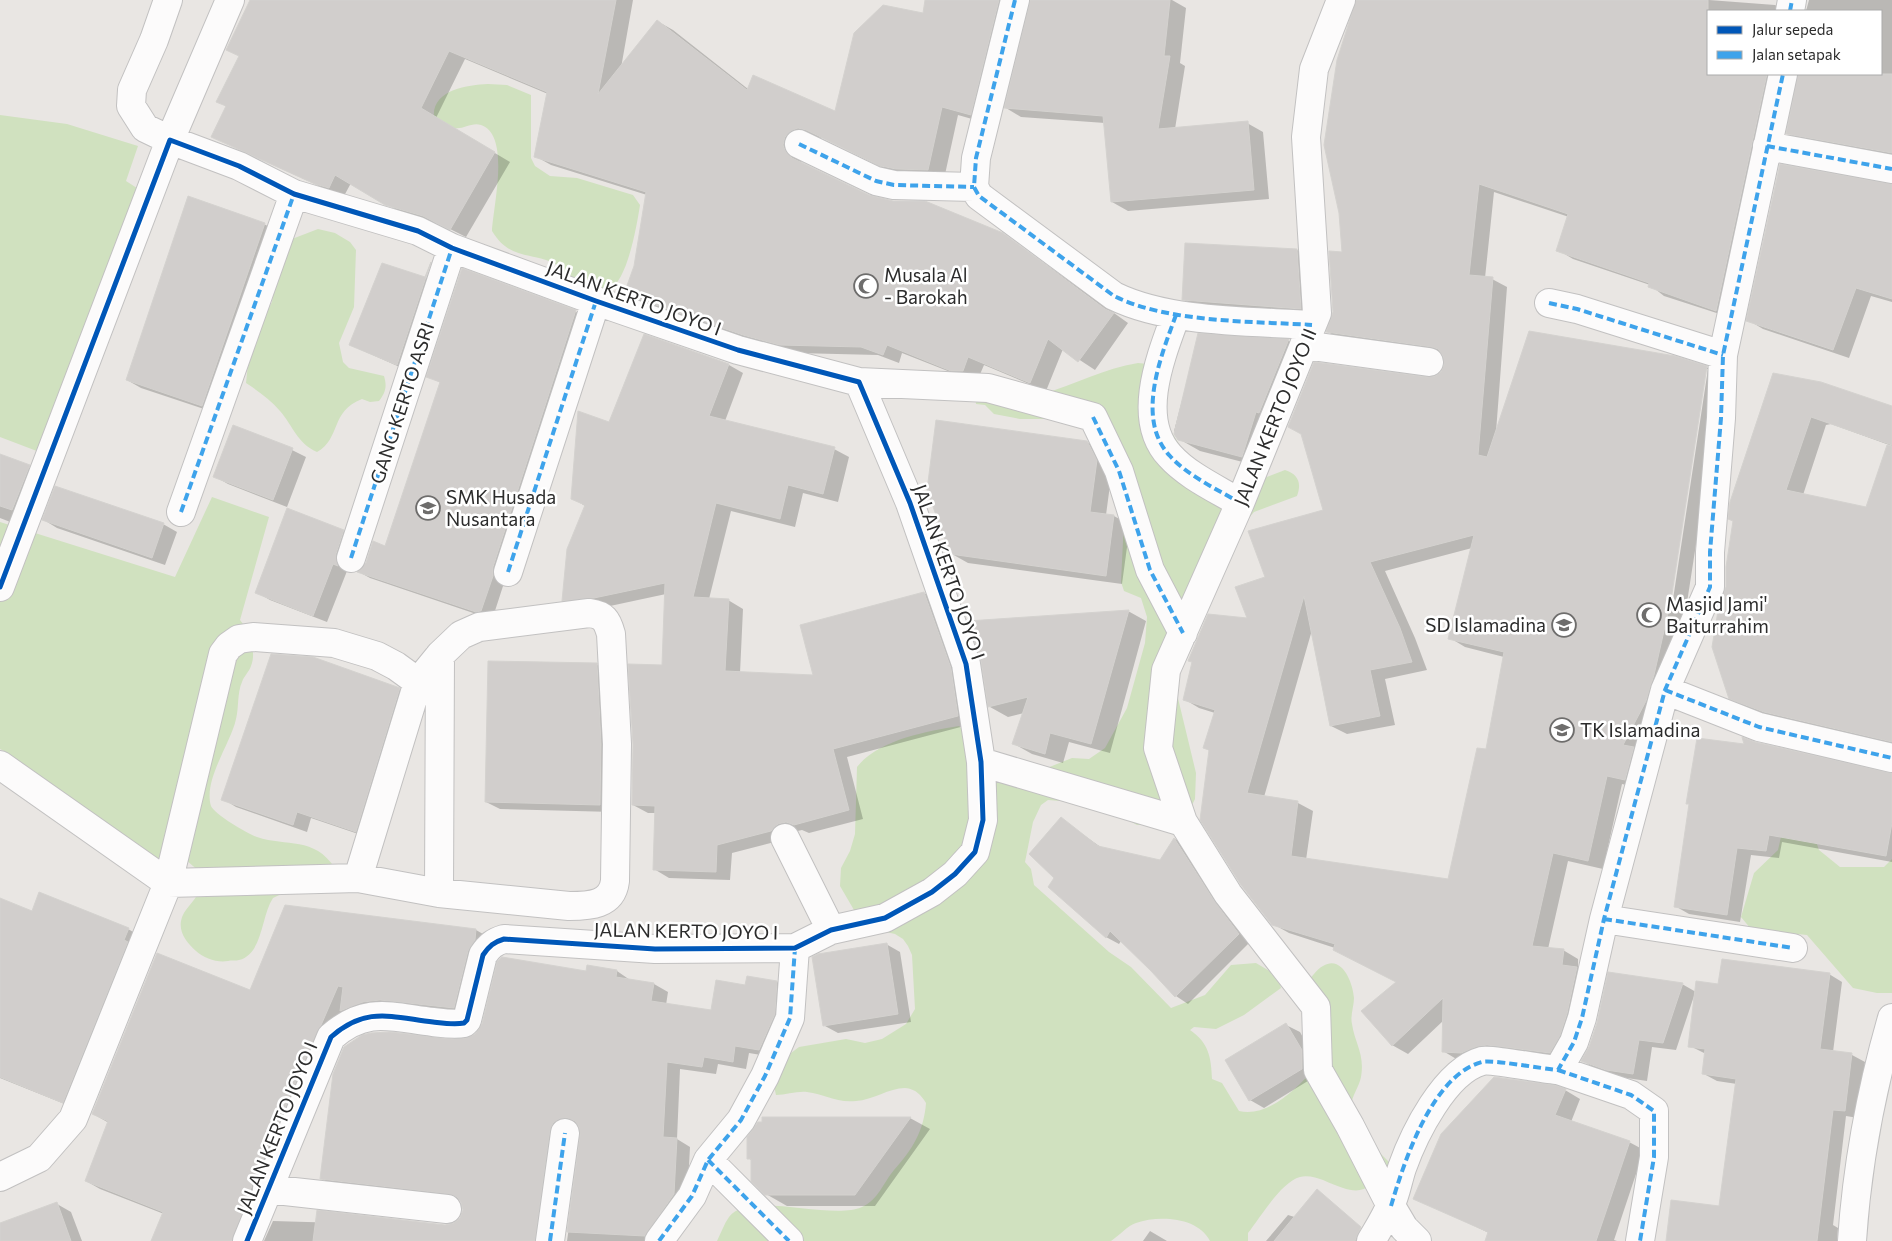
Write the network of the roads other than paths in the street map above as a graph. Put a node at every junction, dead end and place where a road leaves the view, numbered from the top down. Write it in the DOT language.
graph roads {
  1 [pos="168,0"];
  2 [pos="230,0"];
  3 [pos="1015,0"];
  4 [pos="1340,0"];
  5 [pos="1783,75"];
  6 [pos="170,140"];
  7 [pos="799,144"];
  8 [pos="1768,146"];
  9 [pos="1892,169"];
  10 [pos="974,187"];
  11 [pos="294,194"];
  12 [pos="452,248"];
  13 [pos="596,301"];
  14 [pos="1549,303"];
  15 [pos="1176,314"];
  16 [pos="1308,335"];
  17 [pos="1723,355"];
  18 [pos="1429,362"];
  19 [pos="859,382"];
  20 [pos="1240,502"];
  21 [pos="181,512"];
  22 [pos="351,558"];
  23 [pos="508,572"];
  24 [pos="0,587"];
  25 [pos="1183,633"];
  26 [pos="440,656"];
  27 [pos="418,682"];
  28 [pos="1665,690"];
  29 [pos="1892,758"];
  30 [pos="981,762"];
  31 [pos="0,765"];
  32 [pos="1183,822"];
  33 [pos="785,838"];
  34 [pos="358,878"];
  35 [pos="168,883"];
  36 [pos="439,893"];
  37 [pos="1604,919"];
  38 [pos="831,930"];
  39 [pos="795,948"];
  40 [pos="1793,948"];
  41 [pos="1892,1018"];
  42 [pos="1558,1070"];
  43 [pos="565,1133"];
  44 [pos="708,1160"];
  45 [pos="0,1176"];
  46 [pos="268,1189"];
  47 [pos="1391,1206"];
  48 [pos="447,1209"];
  49 [pos="247,1241"];
  50 [pos="550,1241"];
  51 [pos="659,1241"];
  52 [pos="789,1241"];
  53 [pos="1371,1241"];
  54 [pos="1417,1241"];
  55 [pos="1640,1241"];
  56 [pos="1852,1241"];
  1 -- 6 [label="street, JALAN KERTO JOYO I"];
  2 -- 6 [label="street"];
  3 -- 10 [label="street"];
  4 -- 16 [label="street, JALAN KERTO JOYO II"];
  5 -- 8 [label="street"];
  6 -- 11 [label="street, JALAN KERTO JOYO I"];
  6 -- 24 [label="street"];
  7 -- 10 [label="street"];
  8 -- 9 [label="street"];
  8 -- 17 [label="street"];
  10 -- 15 [label="street"];
  11 -- 12 [label="street, JALAN KERTO JOYO I"];
  11 -- 21 [label="street"];
  12 -- 13 [label="street, JALAN KERTO JOYO I"];
  12 -- 22 [label="street, GANG KERTO ASRI"];
  13 -- 19 [label="street, JALAN KERTO JOYO I"];
  13 -- 23 [label="street"];
  14 -- 17 [label="street"];
  15 -- 16 [label="street"];
  15 -- 20 [label="street"];
  16 -- 18 [label="street"];
  16 -- 20 [label="street, JALAN KERTO JOYO II"];
  17 -- 28 [label="street"];
  19 -- 25 [label="street"];
  19 -- 30 [label="street, JALAN KERTO JOYO I"];
  20 -- 25 [label="street, JALAN KERTO JOYO II"];
  25 -- 32 [label="street, JALAN KERTO JOYO II"];
  26 -- 27 [label="street"];
  26 -- 36 [label="street"];
  26 -- 36 [label="street"];
  27 -- 34 [label="street"];
  27 -- 35 [label="street"];
  28 -- 29 [label="street"];
  28 -- 37 [label="street"];
  30 -- 32 [label="street"];
  30 -- 38 [label="street, JALAN KERTO JOYO I"];
  31 -- 35 [label="street"];
  32 -- 47 [label="street, JALAN KERTO JOYO II"];
  33 -- 38 [label="street"];
  34 -- 35 [label="street"];
  34 -- 36 [label="street"];
  35 -- 45 [label="street"];
  37 -- 40 [label="street"];
  37 -- 42 [label="street"];
  38 -- 39 [label="street, JALAN KERTO JOYO I"];
  39 -- 44 [label="street"];
  39 -- 46 [label="street, JALAN KERTO JOYO I"];
  41 -- 56 [label="street"];
  42 -- 47 [label="street"];
  42 -- 55 [label="street"];
  43 -- 50 [label="street"];
  44 -- 51 [label="street"];
  44 -- 52 [label="street"];
  46 -- 48 [label="street"];
  46 -- 49 [label="street, JALAN KERTO JOYO I"];
  47 -- 53 [label="street"];
  47 -- 54 [label="street, JALAN KERTO JOYO II"];
}
